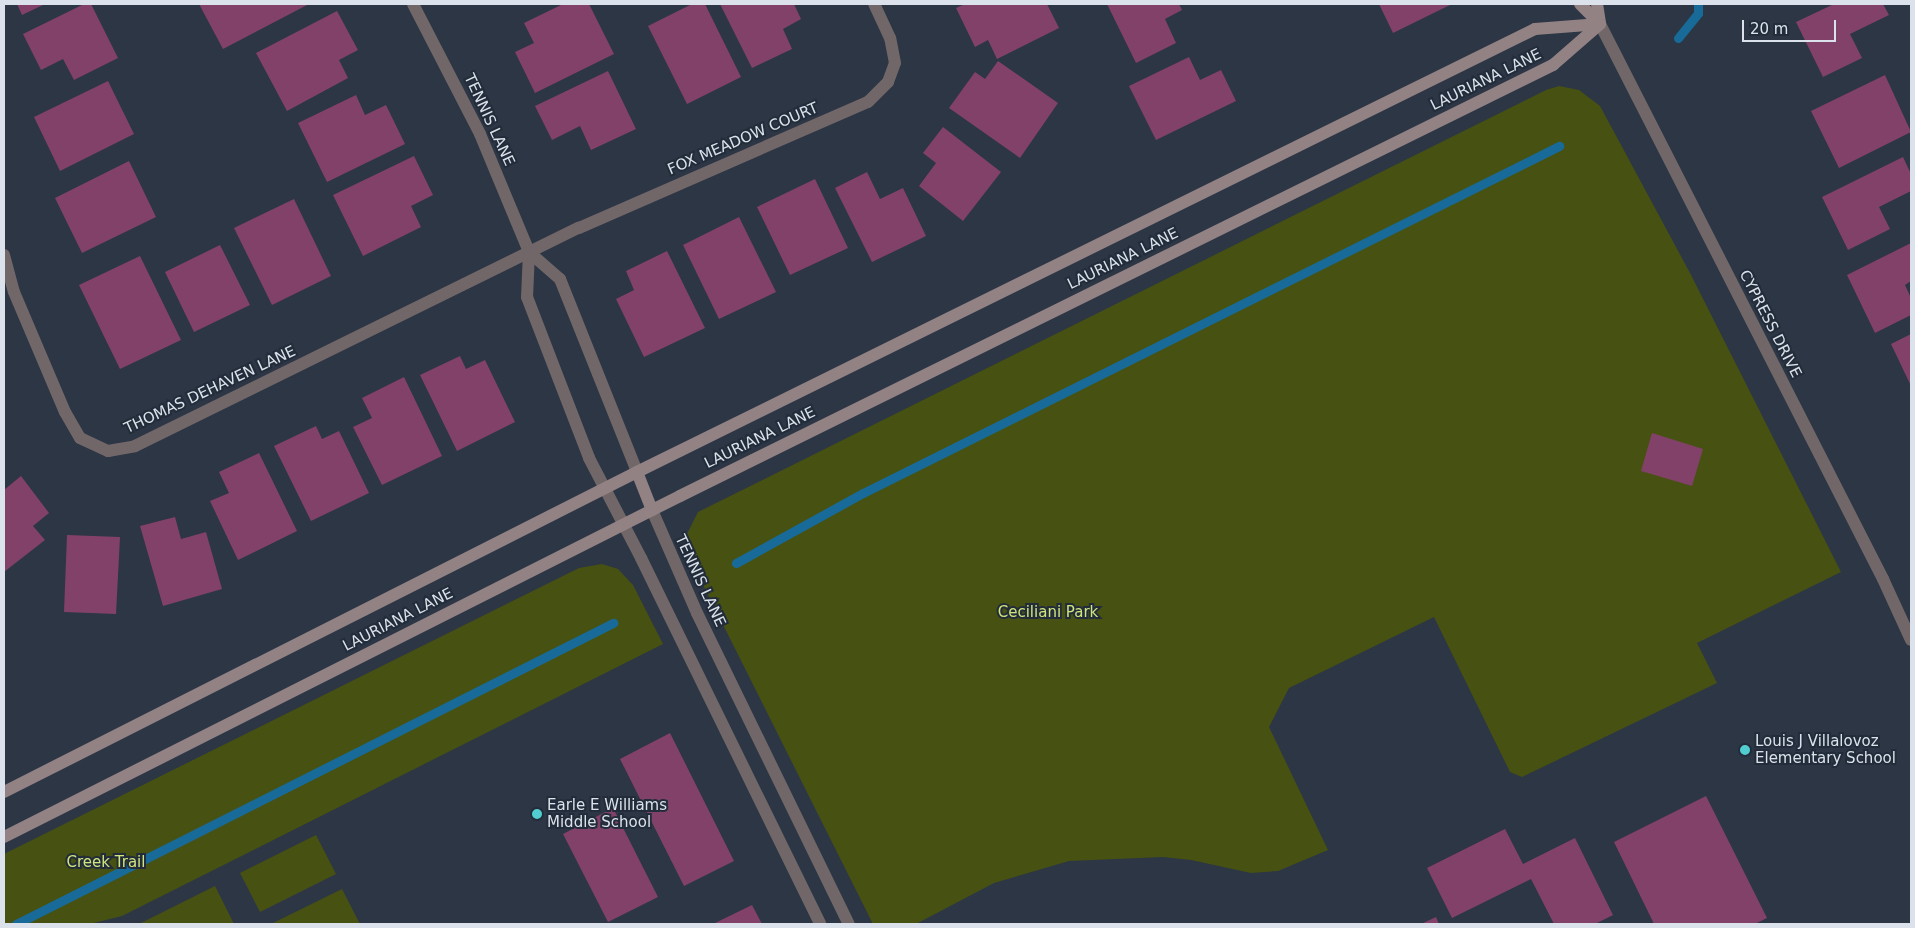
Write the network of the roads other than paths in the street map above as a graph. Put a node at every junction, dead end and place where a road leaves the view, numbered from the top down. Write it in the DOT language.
graph roads {
  1 [pos="413,4"];
  2 [pos="874,4"];
  3 [pos="1580,4"];
  4 [pos="1597,4"];
  5 [pos="1600,24"];
  6 [pos="529,252"];
  7 [pos="4,255"];
  8 [pos="637,472"];
  9 [pos="605,488"];
  10 [pos="652,510"];
  11 [pos="624,524"];
  12 [pos="1911,640"];
  13 [pos="4,792"];
  14 [pos="4,837"];
  15 [pos="820,924"];
  16 [pos="849,924"];
  1 -- 6 [label="street, TENNIS LANE"];
  2 -- 6 [label="street, FOX MEADOW COURT"];
  3 -- 5 [label="street, CYPRESS DRIVE"];
  4 -- 5 [label="street, CYPRESS DRIVE"];
  5 -- 8 [label="street, LAURIANA LANE"];
  5 -- 10 [label="street, LAURIANA LANE"];
  5 -- 12 [label="street, CYPRESS DRIVE"];
  6 -- 7 [label="street, THOMAS DEHAVEN LANE"];
  6 -- 8 [label="street, TENNIS LANE"];
  6 -- 9 [label="street, TENNIS LANE"];
  8 -- 9 [label="street, LAURIANA LANE"];
  8 -- 10 [label="street, TENNIS LANE"];
  9 -- 11 [label="street, TENNIS LANE"];
  9 -- 13 [label="street, LAURIANA LANE"];
  10 -- 11 [label="street, LAURIANA LANE"];
  10 -- 16 [label="street, TENNIS LANE"];
  11 -- 14 [label="street, LAURIANA LANE"];
  11 -- 15 [label="street, TENNIS LANE"];
}
